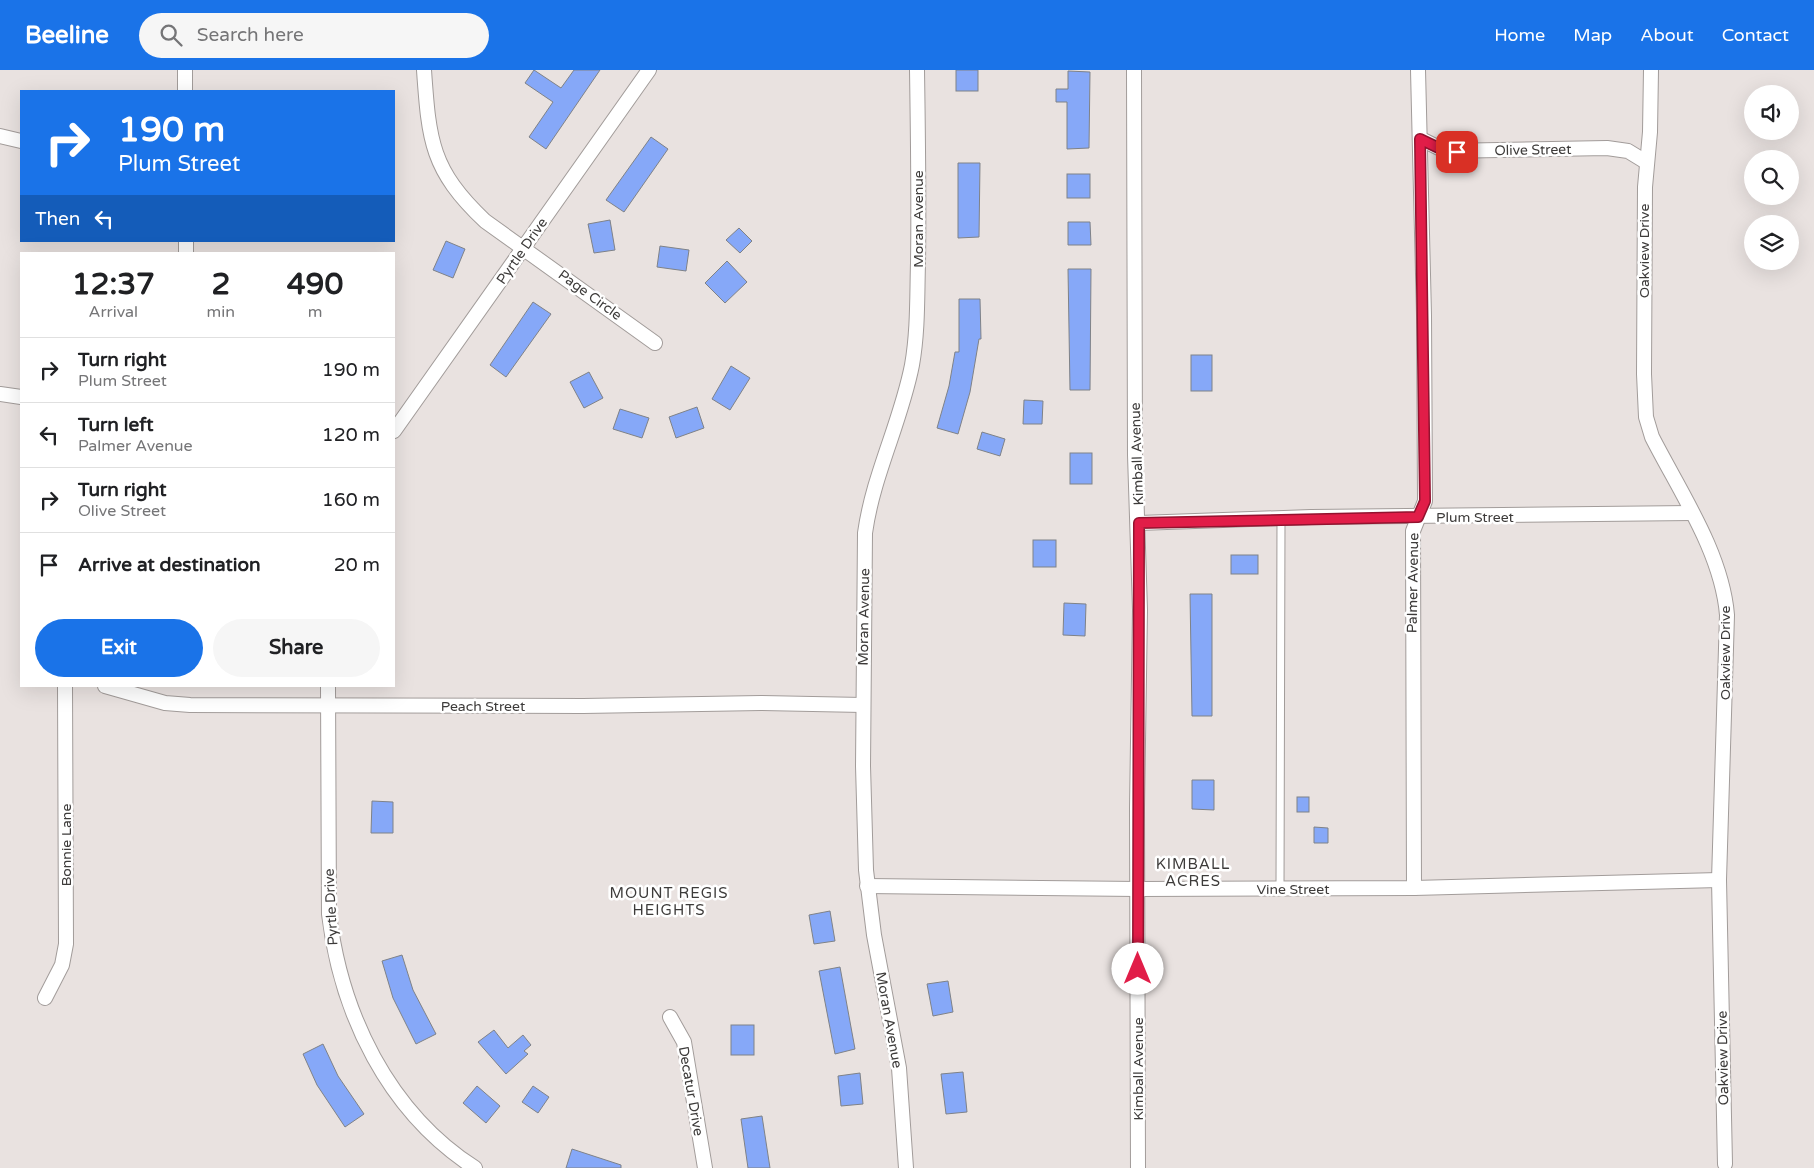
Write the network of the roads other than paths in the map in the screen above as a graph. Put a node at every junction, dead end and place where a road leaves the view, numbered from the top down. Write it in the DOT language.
graph roads {
  1 [pos="184,70"];
  2 [pos="424,70"];
  3 [pos="649,70"];
  4 [pos="918,70"];
  5 [pos="1134,70"];
  6 [pos="1418,70"];
  7 [pos="1651,70"];
  8 [pos="185,90"];
  9 [pos="0,136"];
  10 [pos="1420,139"];
  11 [pos="20,140"];
  12 [pos="1646,162"];
  13 [pos="524,248"];
  14 [pos="655,343"];
  15 [pos="0,394"];
  16 [pos="20,397"];
  17 [pos="395,430"];
  18 [pos="1692,513"];
  19 [pos="1418,517"];
  20 [pos="1281,518"];
  21 [pos="1139,523"];
  22 [pos="64,687"];
  23 [pos="108,687"];
  24 [pos="328,687"];
  25 [pos="328,705"];
  26 [pos="864,705"];
  27 [pos="1718,880"];
  28 [pos="867,886"];
  29 [pos="1414,888"];
  30 [pos="1280,889"];
  31 [pos="1138,890"];
  32 [pos="45,998"];
  33 [pos="670,1017"];
  34 [pos="1725,1164"];
  35 [pos="476,1168"];
  36 [pos="705,1168"];
  37 [pos="906,1168"];
  38 [pos="1138,1168"];
  1 -- 8 [label="street"];
  2 -- 13 [label="street, Page Circle"];
  3 -- 13 [label="street, Pyrtle Drive"];
  4 -- 26 [label="street, Moran Avenue"];
  5 -- 21 [label="street, Kimball Avenue"];
  6 -- 10 [label="street, Palmer Avenue"];
  7 -- 12 [label="street, Oakview Drive"];
  9 -- 11 [label="street"];
  10 -- 12 [label="street, Olive Street"];
  10 -- 19 [label="street, Palmer Avenue"];
  12 -- 18 [label="street, Oakview Drive"];
  13 -- 14 [label="street, Page Circle"];
  13 -- 17 [label="street, Pyrtle Drive"];
  15 -- 16 [label="street"];
  18 -- 19 [label="street, Plum Street"];
  18 -- 27 [label="street, Oakview Drive"];
  19 -- 20 [label="street, Plum Street"];
  19 -- 29 [label="street, Palmer Avenue"];
  20 -- 21 [label="street, Plum Street"];
  20 -- 30 [label="lane"];
  21 -- 31 [label="street, Kimball Avenue"];
  22 -- 32 [label="street, Bonnie Lane"];
  23 -- 25 [label="street, Peach Street"];
  24 -- 25 [label="street, Pyrtle Drive"];
  25 -- 26 [label="street, Peach Street"];
  25 -- 35 [label="street, Pyrtle Drive"];
  26 -- 28 [label="street, Moran Avenue"];
  27 -- 29 [label="street, Vine Street"];
  27 -- 34 [label="street, Oakview Drive"];
  28 -- 31 [label="street, Vine Street"];
  28 -- 37 [label="street, Moran Avenue"];
  29 -- 30 [label="street, Vine Street"];
  30 -- 31 [label="street, Vine Street"];
  31 -- 38 [label="street, Kimball Avenue"];
  33 -- 36 [label="street, Decatur Drive"];
}
